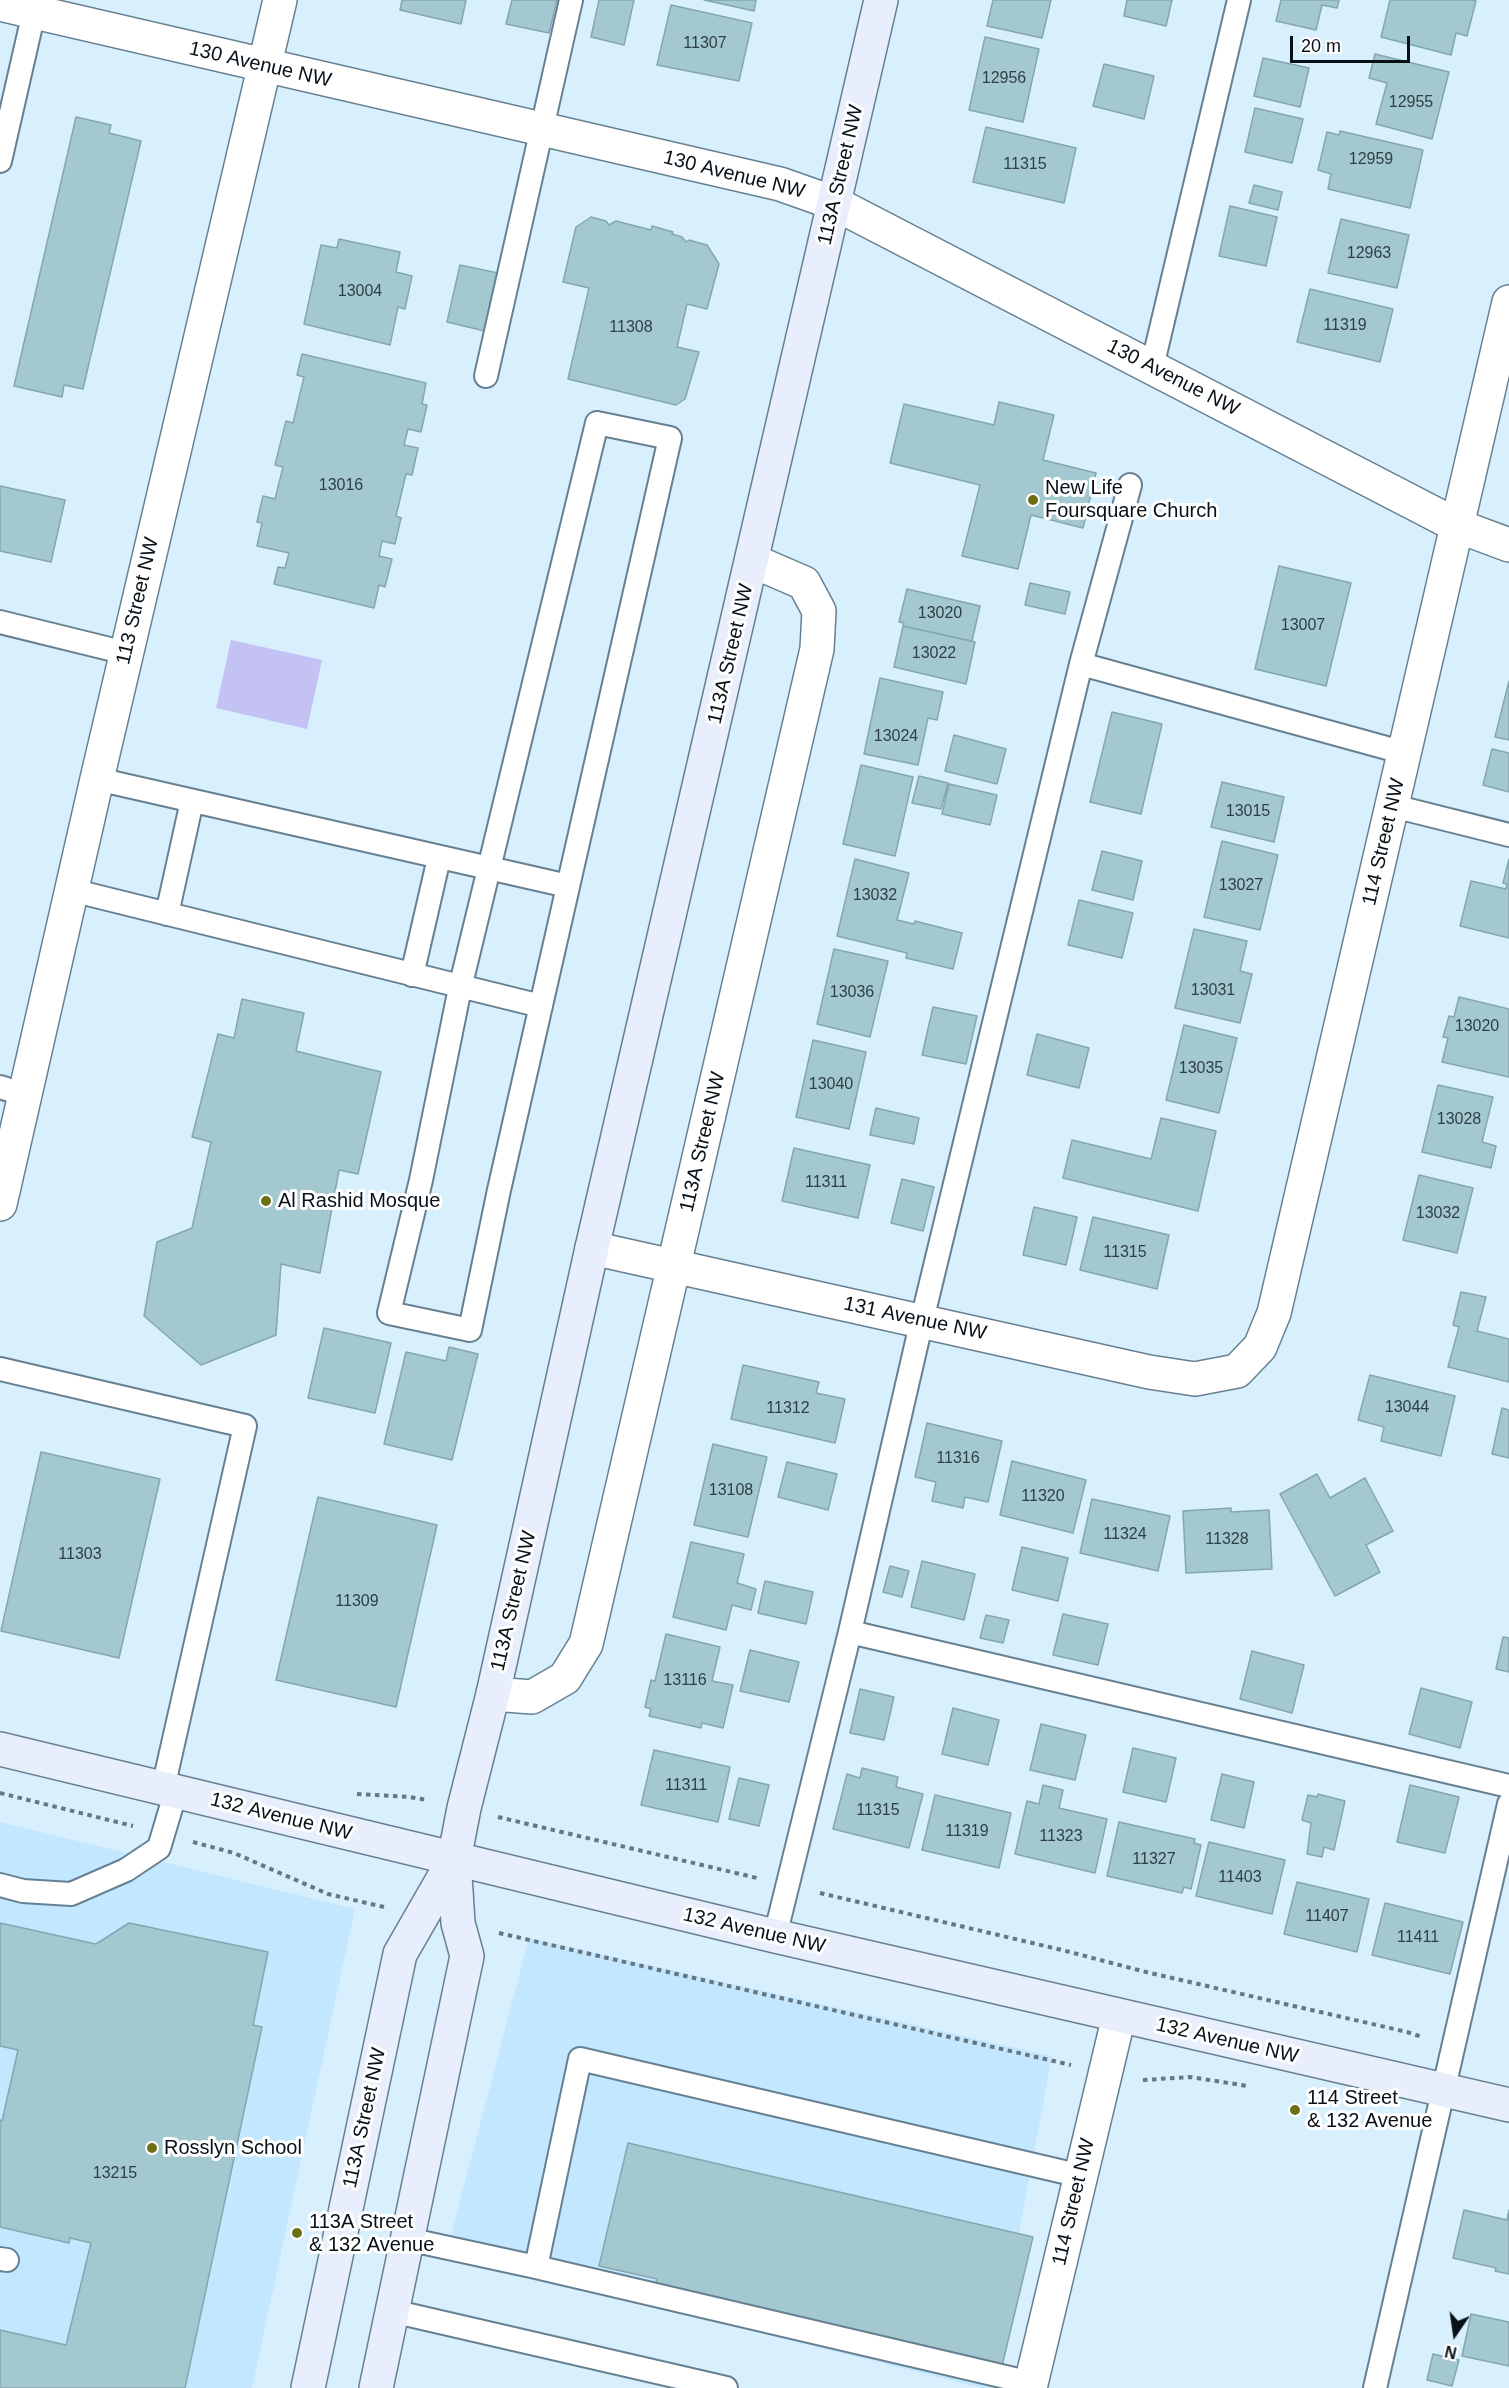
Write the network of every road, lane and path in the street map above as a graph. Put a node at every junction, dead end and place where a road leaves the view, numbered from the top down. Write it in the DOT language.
graph roads {
  1 [pos="279,0"];
  2 [pos="571,0"];
  3 [pos="881,0"];
  4 [pos="1239,0"];
  5 [pos="0,4"];
  6 [pos="34,12"];
  7 [pos="264,66"];
  8 [pos="541,129"];
  9 [pos="0,161"];
  10 [pos="834,203"];
  11 [pos="1509,302"];
  12 [pos="1152,367"];
  13 [pos="486,376"];
  14 [pos="1130,485"];
  15 [pos="1458,526"];
  16 [pos="1509,545"];
  17 [pos="753,561"];
  18 [pos="0,622"];
  19 [pos="126,653"];
  20 [pos="1081,664"];
  21 [pos="1405,753"];
  22 [pos="97,779"];
  23 [pos="192,801"];
  24 [pos="1393,806"];
  25 [pos="1509,835"];
  26 [pos="439,858"];
  27 [pos="489,869"];
  28 [pos="568,886"];
  29 [pos="71,890"];
  30 [pos="167,914"];
  31 [pos="412,975"];
  32 [pos="460,988"];
  33 [pos="542,1006"];
  34 [pos="12,1091"];
  35 [pos="0,1204"];
  36 [pos="592,1248"];
  37 [pos="675,1267"];
  38 [pos="922,1320"];
  39 [pos="0,1369"];
  40 [pos="1237,1371"];
  41 [pos="850,1632"];
  42 [pos="493,1694"];
  43 [pos="0,1749"];
  44 [pos="1509,1786"];
  45 [pos="170,1789"];
  46 [pos="0,1793"];
  47 [pos="1509,1804"];
  48 [pos="164,1834"];
  49 [pos="454,1860"];
  50 [pos="0,1885"];
  51 [pos="422,1916"];
  52 [pos="458,1923"];
  53 [pos="775,1936"];
  54 [pos="1119,2016"];
  55 [pos="1105,2073"];
  56 [pos="1250,2086"];
  57 [pos="1442,2090"];
  58 [pos="1509,2105"];
  59 [pos="1081,2176"];
  60 [pos="407,2239"];
  61 [pos="536,2267"];
  62 [pos="392,2311"];
  63 [pos="1031,2386"];
  64 [pos="308,2388"];
  65 [pos="376,2388"];
  66 [pos="726,2388"];
  67 [pos="1375,2388"];
  1 -- 7 [label="street, 113 Street NW"];
  2 -- 8 [label="lane"];
  3 -- 10 [label="main road, 113A Street NW"];
  4 -- 12 [label="lane"];
  5 -- 6 [label="street, 130 Avenue NW"];
  6 -- 7 [label="street, 130 Avenue NW"];
  6 -- 9 [label="lane"];
  7 -- 8 [label="street, 130 Avenue NW"];
  7 -- 19 [label="street, 113 Street NW"];
  8 -- 10 [label="street, 130 Avenue NW"];
  8 -- 13 [label="lane"];
  10 -- 12 [label="street, 130 Avenue NW"];
  10 -- 17 [label="main road, 113A Street NW"];
  11 -- 15 [label="street, 114 Street NW"];
  12 -- 15 [label="street, 130 Avenue NW"];
  14 -- 20 [label="lane"];
  15 -- 16 [label="street, 130 Avenue NW"];
  15 -- 21 [label="street, 114 Street NW"];
  17 -- 36 [label="main road, 113A Street NW"];
  17 -- 37 [label="street, 113A Street NW"];
  18 -- 19 [label="lane"];
  19 -- 22 [label="street, 113 Street NW"];
  20 -- 21 [label="lane"];
  20 -- 38 [label="lane"];
  21 -- 24 [label="street, 114 Street NW"];
  22 -- 23 [label="lane"];
  22 -- 29 [label="street, 113 Street NW"];
  23 -- 26 [label="lane"];
  23 -- 30 [label="lane"];
  24 -- 25 [label="lane"];
  24 -- 40 [label="street, 114 Street NW"];
  26 -- 27 [label="lane"];
  26 -- 31 [label="lane"];
  27 -- 28 [label="lane"];
  27 -- 28 [label="lane"];
  27 -- 32 [label="lane"];
  28 -- 33 [label="lane"];
  29 -- 30 [label="lane"];
  29 -- 34 [label="street, 113 Street NW"];
  30 -- 31 [label="lane"];
  31 -- 32 [label="lane"];
  32 -- 33 [label="lane"];
  32 -- 33 [label="lane"];
  34 -- 35 [label="street, 113 Street NW"];
  36 -- 37 [label="street, 131 Avenue NW"];
  36 -- 42 [label="main road, 113A Street NW"];
  37 -- 38 [label="street, 131 Avenue NW"];
  37 -- 42 [label="street, 113A Street NW"];
  38 -- 40 [label="street, 131 Avenue NW"];
  38 -- 41 [label="lane"];
  39 -- 45 [label="lane"];
  41 -- 44 [label="lane"];
  41 -- 53 [label="lane"];
  42 -- 49 [label="main road, 113A Street NW"];
  43 -- 45 [label="main road, 132 Avenue NW"];
  45 -- 48 [label="lane"];
  45 -- 49 [label="main road, 132 Avenue NW"];
  46 -- 48 [label="path"];
  47 -- 57 [label="lane"];
  48 -- 50 [label="lane"];
  48 -- 51 [label="path"];
  49 -- 51 [label="main road, 113A Street NW"];
  49 -- 52 [label="main road, 113A Street NW"];
  49 -- 53 [label="main road, 132 Avenue NW"];
  51 -- 64 [label="main road, 113A Street NW"];
  52 -- 55 [label="path"];
  52 -- 60 [label="main road, 113A Street NW"];
  53 -- 54 [label="main road, 132 Avenue NW"];
  54 -- 55 [label="street, 114 Street NW"];
  54 -- 57 [label="main road, 132 Avenue NW"];
  55 -- 56 [label="path"];
  55 -- 59 [label="street, 114 Street NW"];
  57 -- 58 [label="main road, 132 Avenue NW"];
  57 -- 67 [label="lane"];
  59 -- 61 [label="lane"];
  59 -- 63 [label="street, 114 Street NW"];
  60 -- 61 [label="lane"];
  60 -- 62 [label="main road, 113A Street NW"];
  61 -- 63 [label="lane"];
  62 -- 65 [label="main road, 113A Street NW"];
  62 -- 66 [label="lane"];
}
